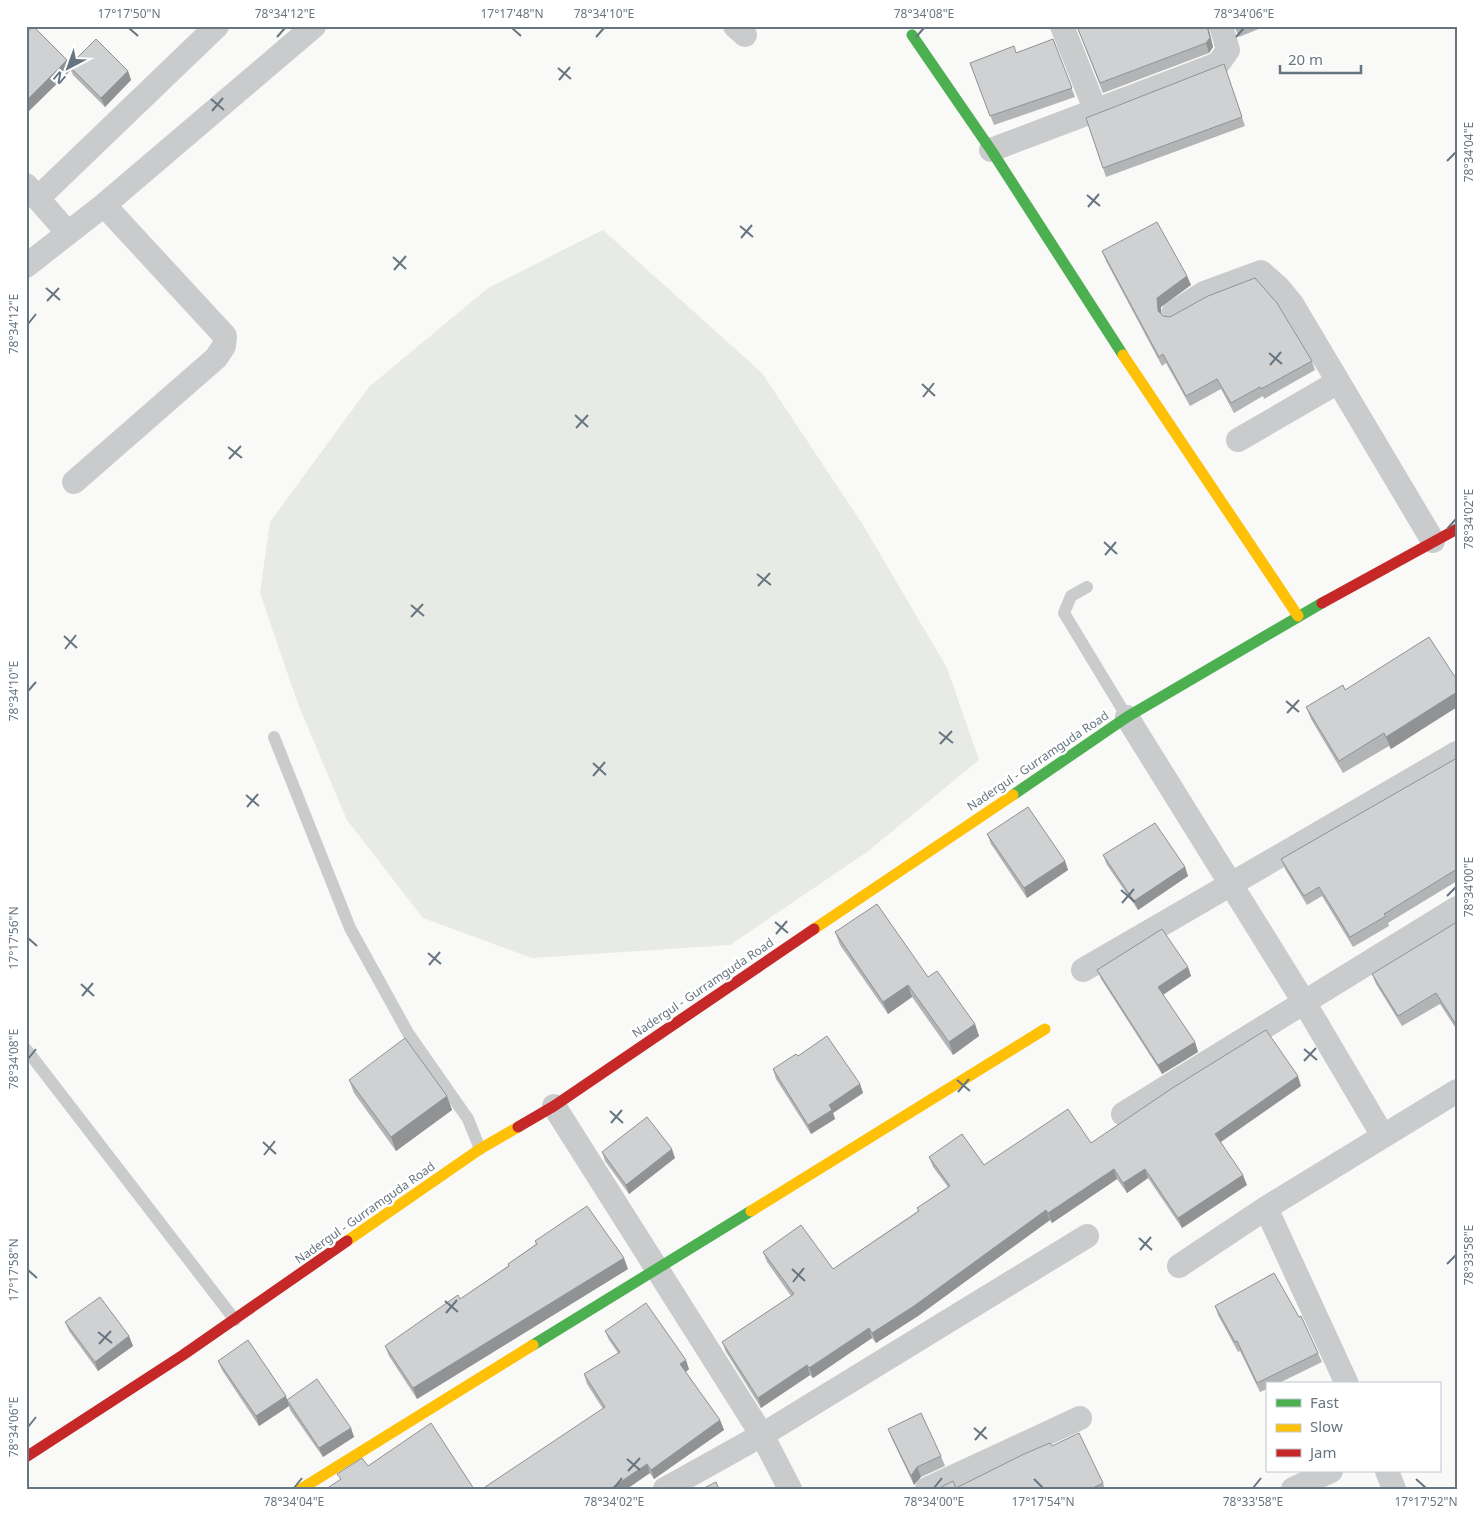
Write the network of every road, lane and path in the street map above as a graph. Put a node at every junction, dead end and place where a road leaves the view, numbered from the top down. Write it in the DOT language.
graph roads {
  1 [pos="217,26"];
  2 [pos="314,26"];
  3 [pos="1062,26"];
  4 [pos="1221,26"];
  5 [pos="912,35"];
  6 [pos="1095,110"];
  7 [pos="991,150"];
  8 [pos="32,191"];
  9 [pos="104,205"];
  10 [pos="68,233"];
  11 [pos="26,266"];
  12 [pos="1173,313"];
  13 [pos="1338,382"];
  14 [pos="1238,440"];
  15 [pos="74,482"];
  16 [pos="1457,529"];
  17 [pos="1432,541"];
  18 [pos="1087,587"];
  19 [pos="1298,616"];
  20 [pos="1127,717"];
  21 [pos="274,736"];
  22 [pos="1457,753"];
  23 [pos="1230,884"];
  24 [pos="1457,908"];
  25 [pos="1083,970"];
  26 [pos="1304,1002"];
  27 [pos="1045,1029"];
  28 [pos="26,1049"];
  29 [pos="1457,1091"];
  30 [pos="554,1106"];
  31 [pos="1123,1114"];
  32 [pos="1383,1136"];
  33 [pos="480,1149"];
  34 [pos="1266,1208"];
  35 [pos="1087,1236"];
  36 [pos="1179,1266"];
  37 [pos="658,1268"];
  38 [pos="235,1320"];
  39 [pos="1346,1382"];
  40 [pos="1080,1418"];
  41 [pos="762,1435"];
  42 [pos="26,1457"];
  43 [pos="1329,1472"];
  44 [pos="1387,1472"];
  45 [pos="301,1489"];
  46 [pos="666,1489"];
  47 [pos="790,1489"];
  48 [pos="927,1489"];
  49 [pos="1294,1489"];
  50 [pos="1394,1489"];
  1 -- 8 [label="street"];
  2 -- 9 [label="street"];
  3 -- 6 [label="street"];
  4 -- 6 [label="street"];
  5 -- 7 [label="main road"];
  6 -- 7 [label="street"];
  7 -- 19 [label="main road"];
  8 -- 10 [label="street"];
  9 -- 10 [label="street"];
  9 -- 15 [label="street"];
  10 -- 11 [label="street"];
  12 -- 13 [label="street"];
  13 -- 14 [label="street"];
  13 -- 17 [label="street"];
  16 -- 17 [label="main road, Nadergul - Gurramguda Road"];
  17 -- 19 [label="main road, Nadergul - Gurramguda Road"];
  18 -- 20 [label="lane"];
  19 -- 20 [label="main road, Nadergul - Gurramguda Road"];
  20 -- 23 [label="street"];
  20 -- 30 [label="main road, Nadergul - Gurramguda Road"];
  21 -- 33 [label="lane"];
  22 -- 23 [label="street"];
  23 -- 25 [label="street"];
  23 -- 26 [label="street"];
  24 -- 26 [label="street"];
  26 -- 31 [label="street"];
  26 -- 32 [label="street"];
  27 -- 37 [label="main road"];
  28 -- 38 [label="lane"];
  29 -- 32 [label="street"];
  30 -- 33 [label="main road, Nadergul - Gurramguda Road"];
  30 -- 37 [label="street"];
  32 -- 34 [label="street"];
  33 -- 38 [label="main road, Nadergul - Gurramguda Road"];
  34 -- 36 [label="street"];
  34 -- 39 [label="street"];
  35 -- 41 [label="street"];
  37 -- 41 [label="street"];
  37 -- 45 [label="main road"];
  38 -- 42 [label="main road, Nadergul - Gurramguda Road"];
  40 -- 48 [label="street"];
  41 -- 46 [label="street"];
  41 -- 47 [label="street"];
  43 -- 49 [label="street"];
  44 -- 50 [label="street"];
}
